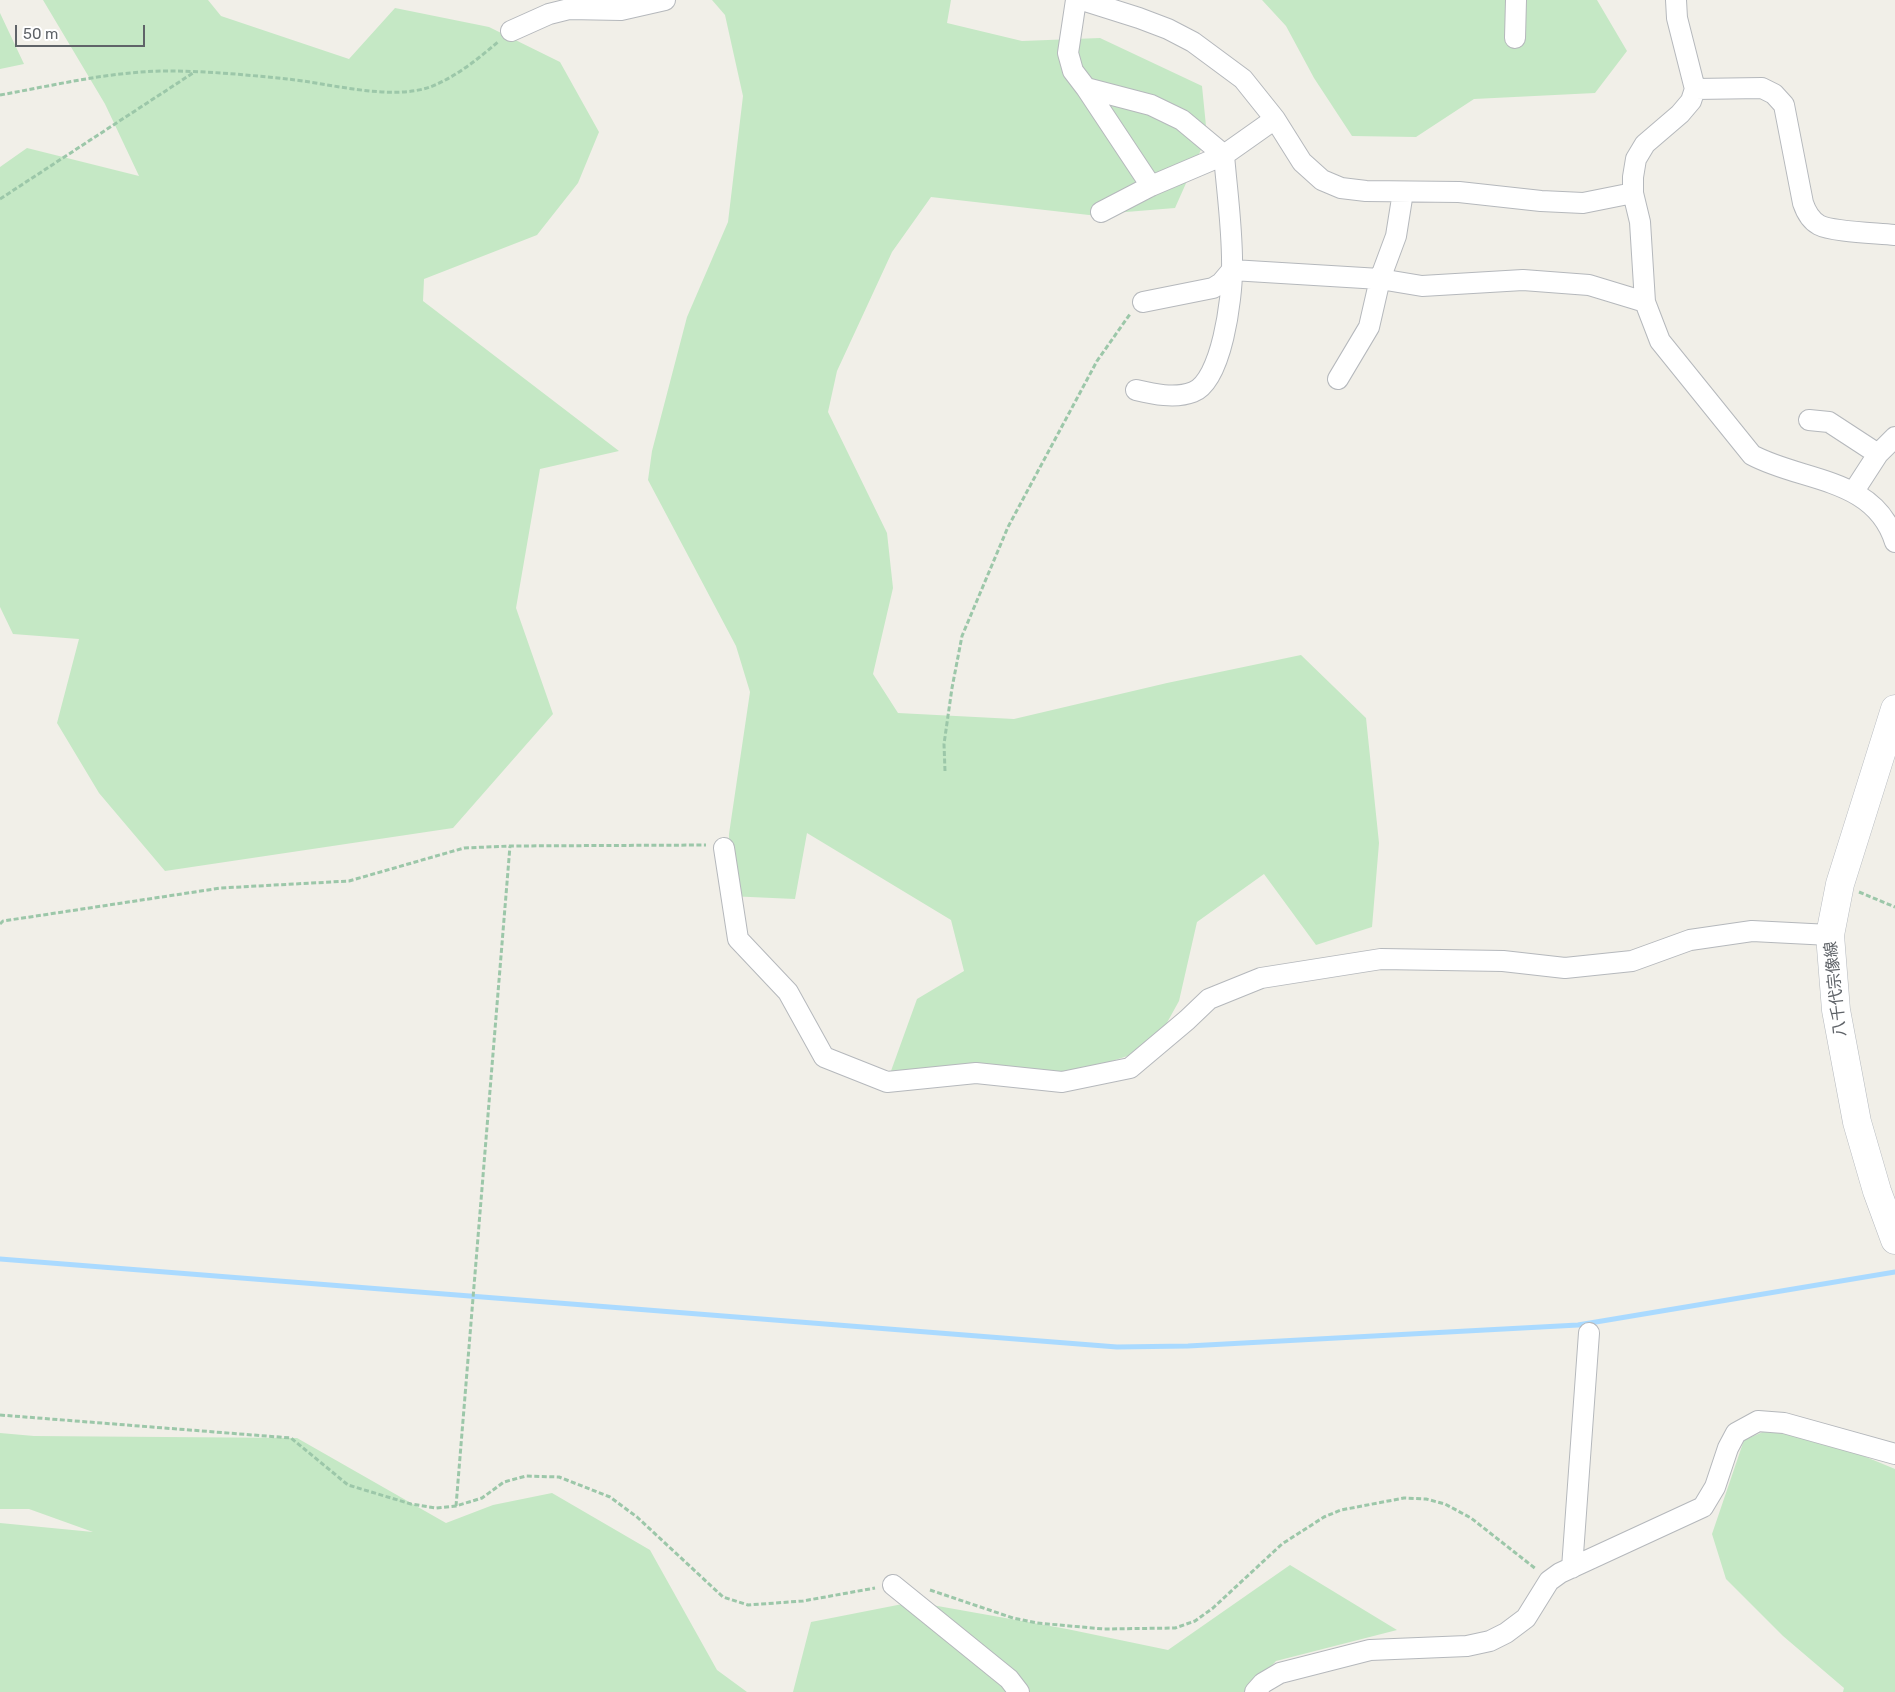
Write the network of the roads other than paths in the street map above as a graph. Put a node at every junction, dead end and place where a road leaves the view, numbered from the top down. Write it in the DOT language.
graph roads {
  1 [pos="665,0"];
  2 [pos="1076,0"];
  3 [pos="1082,0"];
  4 [pos="1516,0"];
  5 [pos="1676,0"];
  6 [pos="511,31"];
  7 [pos="1515,38"];
  8 [pos="1086,88"];
  9 [pos="1695,89"];
  10 [pos="1276,119"];
  11 [pos="1224,155"];
  12 [pos="1151,186"];
  13 [pos="1403,192"];
  14 [pos="1634,192"];
  15 [pos="1101,212"];
  16 [pos="1895,235"];
  17 [pos="1232,270"];
  18 [pos="1380,279"];
  19 [pos="1144,302"];
  20 [pos="1645,302"];
  21 [pos="1338,379"];
  22 [pos="1136,390"];
  23 [pos="1809,420"];
  24 [pos="1895,437"];
  25 [pos="1878,454"];
  26 [pos="1854,491"];
  27 [pos="1895,542"];
  28 [pos="1895,709"];
  29 [pos="724,848"];
  30 [pos="1830,935"];
  31 [pos="1895,1240"];
  32 [pos="1589,1333"];
  33 [pos="1895,1454"];
  34 [pos="1572,1568"];
  35 [pos="893,1585"];
  36 [pos="1019,1692"];
  37 [pos="1255,1692"];
  1 -- 6 [label="street"];
  2 -- 8 [label="street"];
  3 -- 10 [label="street"];
  4 -- 7 [label="street"];
  5 -- 9 [label="street"];
  8 -- 11 [label="street"];
  8 -- 12 [label="street"];
  9 -- 14 [label="street"];
  9 -- 16 [label="street"];
  10 -- 11 [label="street"];
  10 -- 13 [label="street"];
  11 -- 12 [label="street"];
  11 -- 17 [label="street"];
  12 -- 15 [label="street"];
  13 -- 14 [label="street"];
  13 -- 18 [label="street"];
  14 -- 20 [label="street"];
  17 -- 18 [label="street"];
  17 -- 19 [label="street"];
  17 -- 22 [label="street"];
  18 -- 20 [label="street"];
  18 -- 21 [label="street"];
  20 -- 26 [label="street"];
  23 -- 25 [label="street"];
  24 -- 25 [label="street"];
  25 -- 26 [label="street"];
  26 -- 27 [label="street"];
  28 -- 30 [label="main road, 八千代宗像線"];
  29 -- 30 [label="street"];
  30 -- 31 [label="main road, 八千代宗像線"];
  32 -- 34 [label="street"];
  33 -- 34 [label="street"];
  34 -- 37 [label="street"];
  35 -- 36 [label="street"];
}
